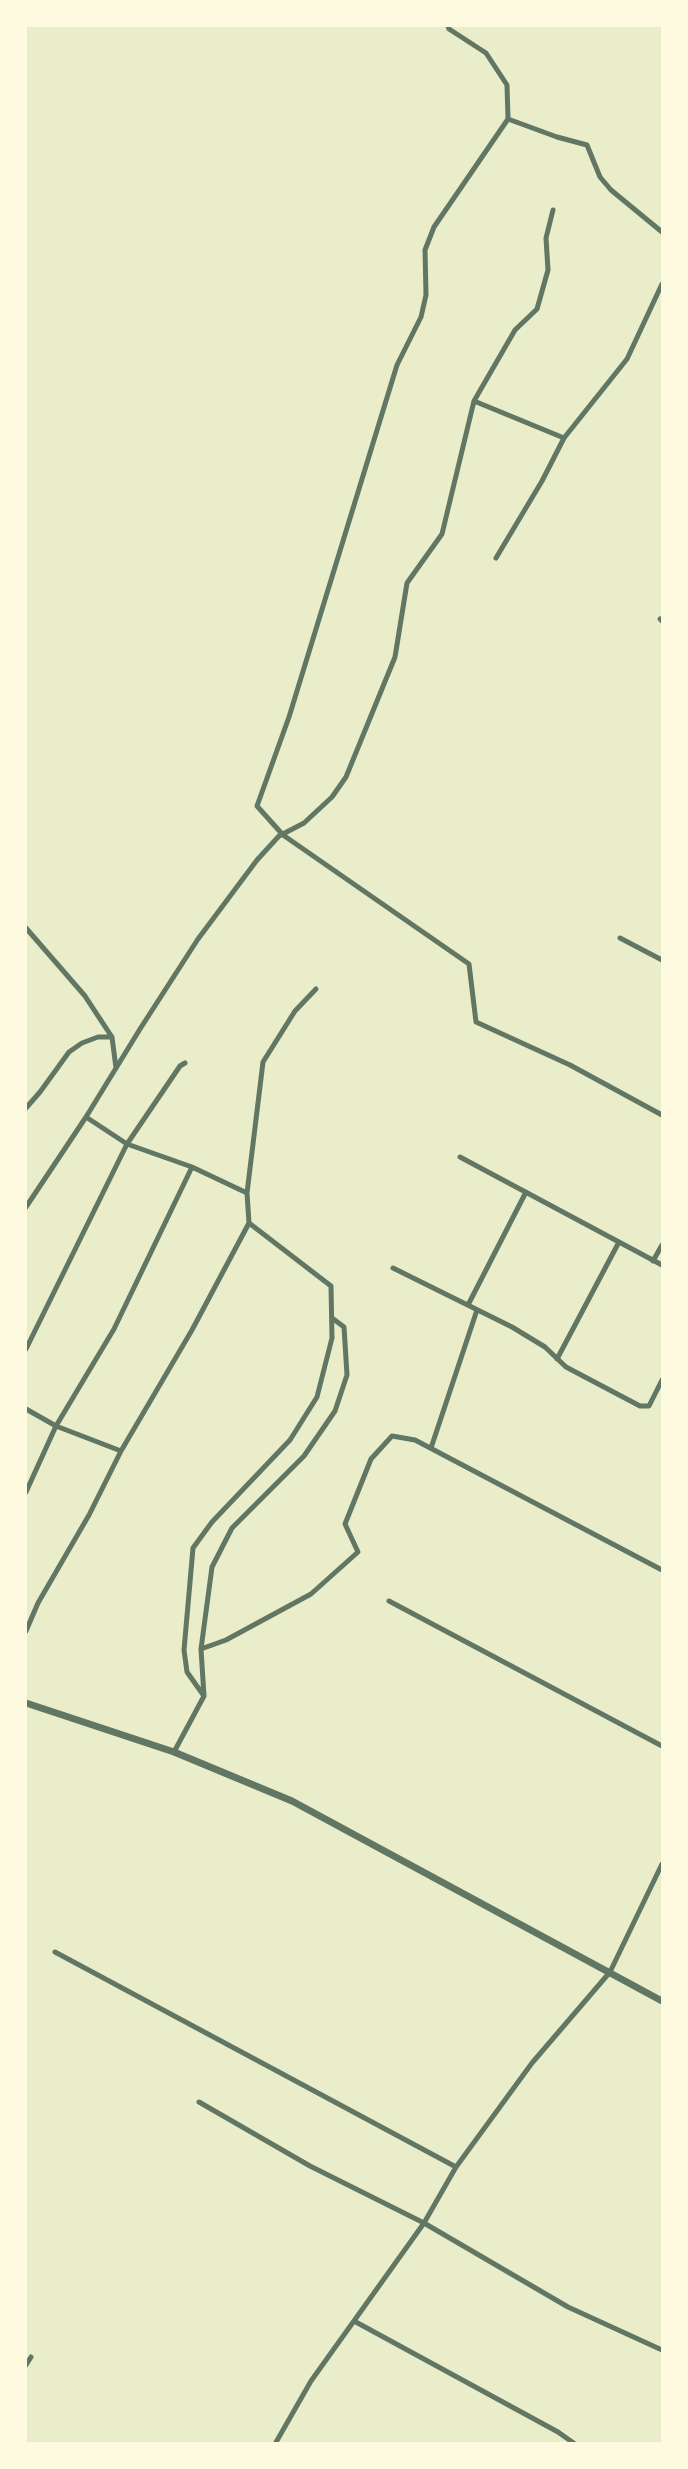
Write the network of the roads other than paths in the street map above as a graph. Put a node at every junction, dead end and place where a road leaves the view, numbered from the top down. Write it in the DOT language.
graph roads {
  1 [pos="448,26"];
  2 [pos="508,119"];
  3 [pos="554,210"];
  4 [pos="663,232"];
  5 [pos="663,284"];
  6 [pos="474,400"];
  7 [pos="564,438"];
  8 [pos="496,558"];
  9 [pos="283,835"];
  10 [pos="26,928"];
  11 [pos="620,938"];
  12 [pos="663,960"];
  13 [pos="316,989"];
  14 [pos="112,1037"];
  15 [pos="185,1063"];
  16 [pos="116,1068"];
  17 [pos="26,1108"];
  18 [pos="663,1115"];
  19 [pos="86,1118"];
  20 [pos="127,1144"];
  21 [pos="460,1157"];
  22 [pos="192,1167"];
  23 [pos="526,1192"];
  24 [pos="248,1193"];
  25 [pos="26,1207"];
  26 [pos="249,1223"];
  27 [pos="619,1242"];
  28 [pos="663,1245"];
  29 [pos="653,1261"];
  30 [pos="663,1265"];
  31 [pos="393,1268"];
  32 [pos="468,1305"];
  33 [pos="477,1310"];
  34 [pos="332,1318"];
  35 [pos="26,1349"];
  36 [pos="557,1359"];
  37 [pos="663,1380"];
  38 [pos="26,1409"];
  39 [pos="56,1426"];
  40 [pos="431,1448"];
  41 [pos="121,1451"];
  42 [pos="26,1492"];
  43 [pos="663,1570"];
  44 [pos="389,1601"];
  45 [pos="26,1631"];
  46 [pos="201,1649"];
  47 [pos="204,1696"];
  48 [pos="26,1703"];
  49 [pos="663,1746"];
  50 [pos="174,1752"];
  51 [pos="663,1864"];
  52 [pos="55,1953"];
  53 [pos="610,1972"];
  54 [pos="663,2001"];
  55 [pos="199,2102"];
  56 [pos="456,2167"];
  57 [pos="424,2223"];
  58 [pos="354,2321"];
  59 [pos="663,2350"];
  60 [pos="31,2357"];
  61 [pos="26,2365"];
  62 [pos="275,2444"];
  63 [pos="575,2444"];
  1 -- 2 [label="street"];
  2 -- 4 [label="street"];
  2 -- 9 [label="street"];
  3 -- 6 [label="street"];
  5 -- 7 [label="street"];
  6 -- 7 [label="street"];
  6 -- 9 [label="street"];
  7 -- 8 [label="street"];
  9 -- 16 [label="street"];
  9 -- 18 [label="street"];
  10 -- 14 [label="street"];
  11 -- 12 [label="street"];
  13 -- 24 [label="street"];
  14 -- 16 [label="street"];
  14 -- 17 [label="street"];
  15 -- 20 [label="street"];
  16 -- 19 [label="street"];
  19 -- 20 [label="street"];
  19 -- 25 [label="street"];
  20 -- 22 [label="street"];
  20 -- 35 [label="street"];
  21 -- 23 [label="street"];
  22 -- 24 [label="street"];
  22 -- 39 [label="street"];
  23 -- 27 [label="street"];
  23 -- 32 [label="street"];
  24 -- 26 [label="street"];
  26 -- 34 [label="street"];
  26 -- 41 [label="street"];
  27 -- 29 [label="street"];
  27 -- 36 [label="street"];
  28 -- 29 [label="street"];
  29 -- 30 [label="street"];
  31 -- 32 [label="street"];
  32 -- 33 [label="street"];
  33 -- 36 [label="street"];
  33 -- 40 [label="street"];
  34 -- 46 [label="street"];
  34 -- 47 [label="street"];
  36 -- 37 [label="street"];
  38 -- 39 [label="street"];
  39 -- 41 [label="street"];
  39 -- 42 [label="street"];
  40 -- 43 [label="street"];
  40 -- 46 [label="street"];
  41 -- 45 [label="street"];
  44 -- 49 [label="street"];
  46 -- 47 [label="street"];
  47 -- 50 [label="street"];
  48 -- 50 [label="street"];
  50 -- 53 [label="street"];
  51 -- 53 [label="street"];
  52 -- 56 [label="street"];
  53 -- 54 [label="street"];
  53 -- 56 [label="street"];
  55 -- 57 [label="street"];
  56 -- 57 [label="street"];
  57 -- 58 [label="street"];
  57 -- 59 [label="street"];
  58 -- 62 [label="street"];
  58 -- 63 [label="street"];
  60 -- 61 [label="street"];
}
